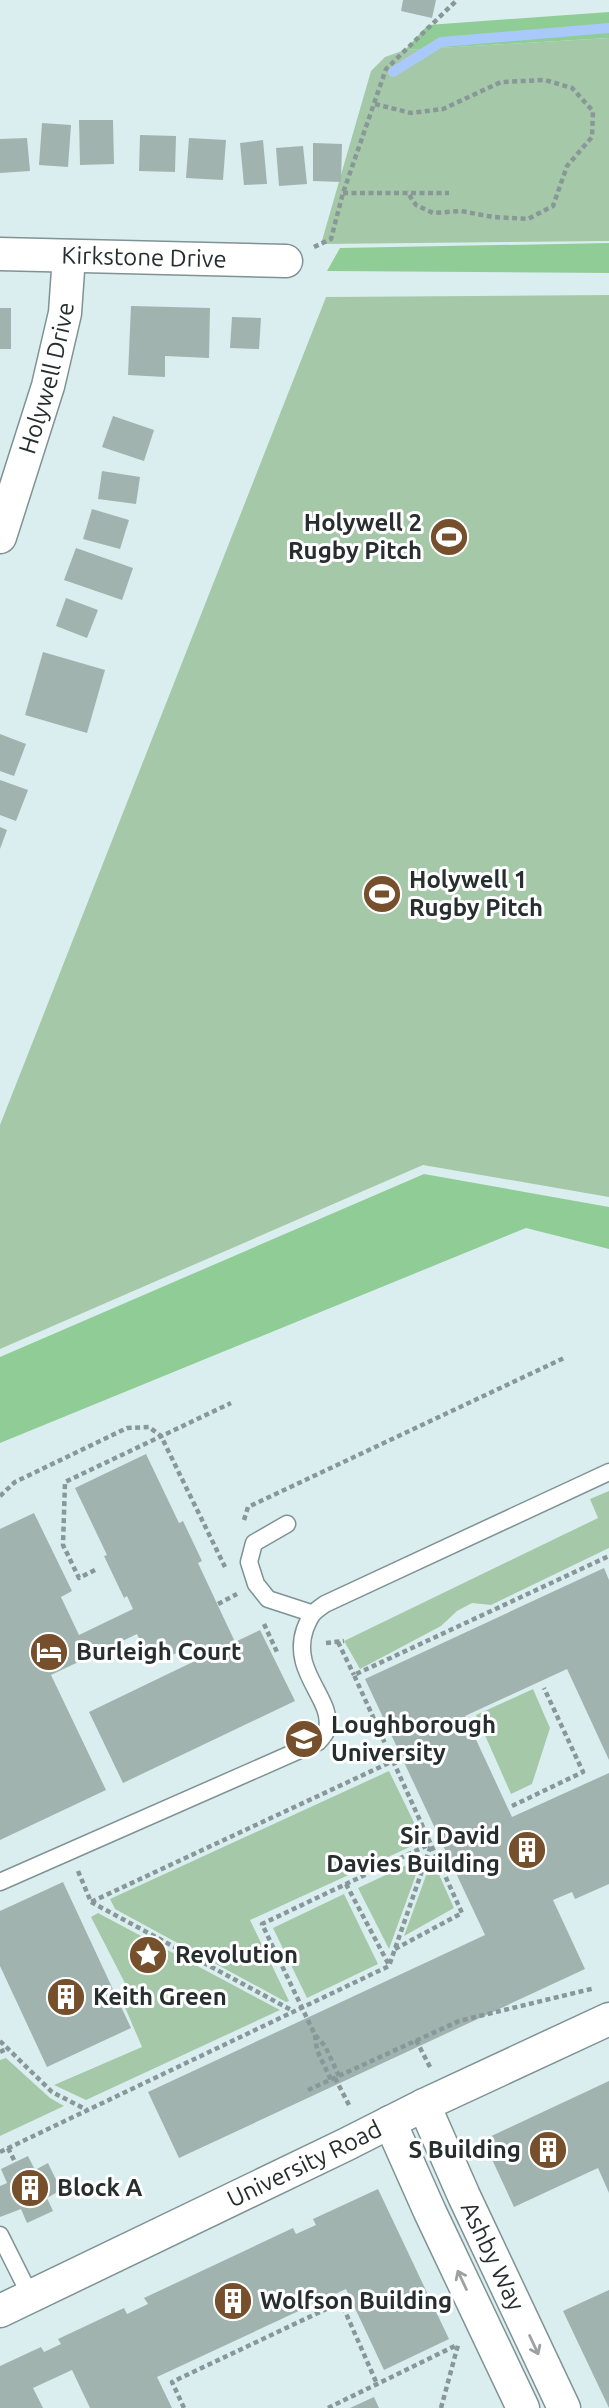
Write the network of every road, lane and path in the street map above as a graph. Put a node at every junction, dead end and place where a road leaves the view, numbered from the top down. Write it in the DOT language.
graph roads {
  1 [pos="457,0"];
  2 [pos="374,104"];
  3 [pos="407,192"];
  4 [pos="343,193"];
  5 [pos="449,193"];
  6 [pos="0,254"];
  7 [pos="69,256"];
  8 [pos="286,261"];
  9 [pos="0,537"];
  10 [pos="564,1358"];
  11 [pos="231,1403"];
  12 [pos="161,1436"];
  13 [pos="609,1472"];
  14 [pos="0,1496"];
  15 [pos="266,1498"];
  16 [pos="287,1524"];
  17 [pos="609,1556"];
  18 [pos="95,1570"];
  19 [pos="227,1571"];
  20 [pos="311,1613"];
  21 [pos="264,1624"];
  22 [pos="338,1642"];
  23 [pos="280,1659"];
  24 [pos="354,1675"];
  25 [pos="544,1688"];
  26 [pos="393,1761"];
  27 [pos="512,1806"];
  28 [pos="431,1844"];
  29 [pos="69,1852"];
  30 [pos="0,1882"];
  31 [pos="346,1884"];
  32 [pos="91,1902"];
  33 [pos="395,1949"];
  34 [pos="389,1966"];
  35 [pos="596,1987"];
  36 [pos="301,2008"];
  37 [pos="294,2011"];
  38 [pos="609,2019"];
  39 [pos="314,2035"];
  40 [pos="416,2040"];
  41 [pos="0,2041"];
  42 [pos="6,2049"];
  43 [pos="0,2052"];
  44 [pos="335,2078"];
  45 [pos="308,2090"];
  46 [pos="430,2092"];
  47 [pos="88,2110"];
  48 [pos="355,2117"];
  49 [pos="390,2122"];
  50 [pos="8,2148"];
  51 [pos="0,2152"];
  52 [pos="15,2162"];
  53 [pos="0,2235"];
  54 [pos="31,2297"];
  55 [pos="0,2311"];
  56 [pos="467,2340"];
  57 [pos="459,2344"];
  58 [pos="377,2384"];
  59 [pos="184,2408"];
  60 [pos="328,2408"];
  61 [pos="441,2408"];
  62 [pos="523,2408"];
  63 [pos="564,2408"];
  1 -- 2 [label="path"];
  2 -- 3 [label="path"];
  2 -- 4 [label="path"];
  3 -- 4 [label="path"];
  3 -- 5 [label="path"];
  4 -- 8 [label="path"];
  6 -- 7 [label="street, Kirkstone Drive"];
  7 -- 8 [label="street, Kirkstone Drive"];
  7 -- 9 [label="street, Holywell Drive"];
  10 -- 15 [label="path"];
  11 -- 12 [label="path"];
  12 -- 14 [label="path"];
  12 -- 18 [label="path"];
  12 -- 19 [label="path"];
  13 -- 20 [label="lane"];
  16 -- 20 [label="lane"];
  17 -- 24 [label="path"];
  20 -- 29 [label="lane"];
  21 -- 23 [label="path"];
  22 -- 24 [label="path"];
  24 -- 26 [label="path"];
  25 -- 27 [label="path"];
  26 -- 28 [label="path"];
  26 -- 32 [label="path"];
  28 -- 31 [label="path"];
  28 -- 33 [label="path"];
  28 -- 33 [label="path"];
  29 -- 30 [label="lane"];
  29 -- 32 [label="path"];
  31 -- 34 [label="path"];
  31 -- 36 [label="path"];
  32 -- 37 [label="path"];
  33 -- 34 [label="path"];
  34 -- 36 [label="path"];
  35 -- 40 [label="path"];
  36 -- 37 [label="path"];
  36 -- 39 [label="path"];
  37 -- 47 [label="path"];
  38 -- 46 [label="street, University Road"];
  39 -- 44 [label="path"];
  39 -- 44 [label="path"];
  40 -- 44 [label="path"];
  40 -- 46 [label="path"];
  41 -- 42 [label="path"];
  42 -- 43 [label="path"];
  42 -- 47 [label="path"];
  44 -- 45 [label="path"];
  44 -- 48 [label="path"];
  46 -- 49 [label="street, University Road"];
  46 -- 63 [label="street, Ashby Way, one-way"];
  47 -- 50 [label="path"];
  49 -- 54 [label="street, University Road"];
  62 -- 49 [label="street, Ashby Way, one-way"];
  50 -- 51 [label="path"];
  50 -- 52 [label="path"];
  53 -- 54 [label="lane"];
  54 -- 55 [label="street, University Road"];
  56 -- 57 [label="path"];
  57 -- 58 [label="path"];
  57 -- 61 [label="path"];
  58 -- 59 [label="path"];
  58 -- 60 [label="path"];
}
